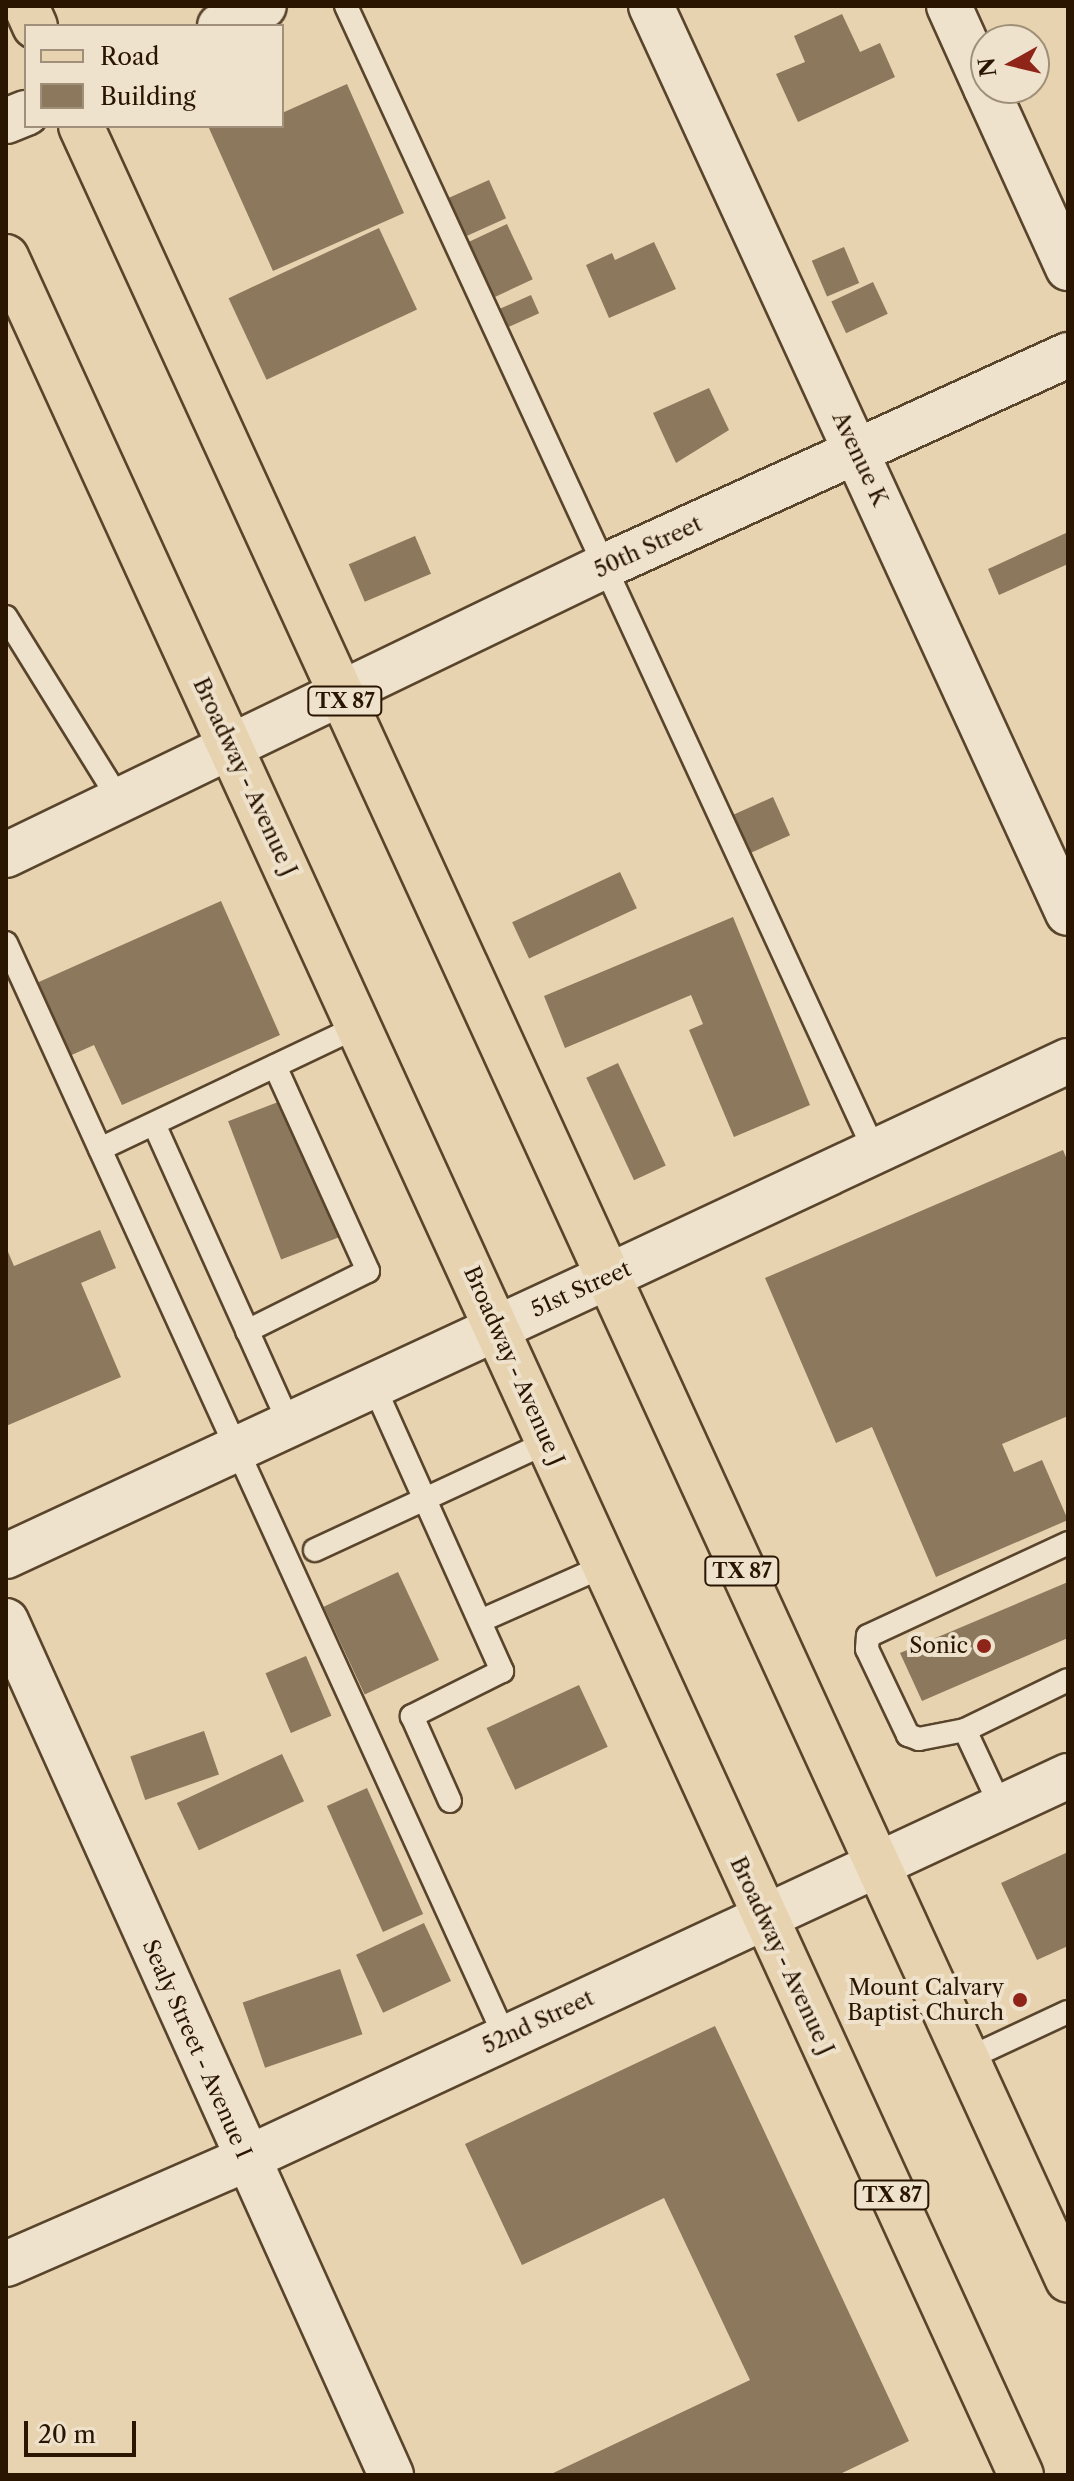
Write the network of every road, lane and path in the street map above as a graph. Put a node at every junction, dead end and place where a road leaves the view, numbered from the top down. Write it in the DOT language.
graph roads {
  1 [pos="264,6"];
  2 [pos="346,6"];
  3 [pos="651,6"];
  4 [pos="949,6"];
  5 [pos="224,24"];
  6 [pos="970,53"];
  7 [pos="993,104"];
  8 [pos="82,128"];
  9 [pos="6,257"];
  10 [pos="1068,268"];
  11 [pos="1068,355"];
  12 [pos="856,452"];
  13 [pos="605,566"];
  14 [pos="6,617"];
  15 [pos="340,691"];
  16 [pos="230,744"];
  17 [pos="119,799"];
  18 [pos="6,855"];
  19 [pos="1068,913"];
  20 [pos="6,943"];
  21 [pos="359,1026"];
  22 [pos="1068,1061"];
  23 [pos="275,1066"];
  24 [pos="154,1124"];
  25 [pos="100,1149"];
  26 [pos="874,1150"];
  27 [pos="607,1277"];
  28 [pos="496,1327"];
  29 [pos="247,1331"];
  30 [pos="373,1384"];
  31 [pos="289,1423"];
  32 [pos="548,1442"];
  33 [pos="237,1448"];
  34 [pos="426,1501"];
  35 [pos="1068,1543"];
  36 [pos="315,1550"];
  37 [pos="6,1556"];
  38 [pos="604,1566"];
  39 [pos="6,1621"];
  40 [pos="480,1621"];
  41 [pos="1068,1680"];
  42 [pos="965,1730"];
  43 [pos="1068,1776"];
  44 [pos="450,1801"];
  45 [pos="1001,1807"];
  46 [pos="878,1865"];
  47 [pos="763,1916"];
  48 [pos="1068,2012"];
  49 [pos="505,2037"];
  50 [pos="967,2059"];
  51 [pos="246,2159"];
  52 [pos="6,2264"];
  53 [pos="1068,2280"];
  54 [pos="391,2475"];
  55 [pos="1021,2475"];
  1 -- 5 [label="street"];
  2 -- 13 [label="lane"];
  3 -- 12 [label="street, Avenue K"];
  4 -- 6 [label="street"];
  7 -- 10 [label="street"];
  8 -- 15 [label="main road, TX 87"];
  9 -- 16 [label="main road, Broadway - Avenue J / TX 87"];
  11 -- 12 [label="street, 50th Street"];
  12 -- 13 [label="street, 50th Street"];
  12 -- 19 [label="street, Avenue K"];
  13 -- 15 [label="street, 50th Street"];
  13 -- 26 [label="lane"];
  14 -- 17 [label="lane"];
  15 -- 16 [label="street, 50th Street"];
  15 -- 27 [label="main road, TX 87"];
  16 -- 17 [label="street"];
  16 -- 21 [label="main road, Broadway - Avenue J / TX 87"];
  17 -- 18 [label="street"];
  20 -- 25 [label="lane"];
  21 -- 23 [label="lane"];
  21 -- 28 [label="main road, Broadway - Avenue J / TX 87"];
  22 -- 26 [label="street, 51st Street"];
  23 -- 24 [label="lane"];
  23 -- 29 [label="lane"];
  24 -- 25 [label="lane"];
  24 -- 29 [label="lane"];
  25 -- 33 [label="lane"];
  26 -- 27 [label="street, 51st Street"];
  27 -- 28 [label="street, 51st Street"];
  27 -- 46 [label="main road, TX 87"];
  28 -- 30 [label="street, 51st Street"];
  28 -- 32 [label="main road, Broadway - Avenue J / TX 87"];
  29 -- 31 [label="lane"];
  30 -- 31 [label="street, 51st Street"];
  30 -- 34 [label="lane"];
  31 -- 33 [label="street, 51st Street"];
  32 -- 34 [label="lane"];
  32 -- 38 [label="main road, Broadway - Avenue J / TX 87"];
  33 -- 37 [label="street, 51st Street"];
  33 -- 49 [label="lane"];
  34 -- 36 [label="lane"];
  34 -- 40 [label="lane"];
  35 -- 42 [label="lane"];
  38 -- 40 [label="lane"];
  38 -- 47 [label="main road, Broadway - Avenue J / TX 87"];
  39 -- 51 [label="street, Sealy Street - Avenue I"];
  40 -- 44 [label="lane"];
  41 -- 42 [label="lane"];
  42 -- 45 [label="lane"];
  43 -- 45 [label="street, 52nd Street"];
  45 -- 46 [label="street, 52nd Street"];
  46 -- 47 [label="street, 52nd Street"];
  46 -- 50 [label="main road, TX 87"];
  47 -- 49 [label="street, 52nd Street"];
  47 -- 55 [label="main road, Broadway - Avenue J / TX 87"];
  48 -- 50 [label="lane"];
  49 -- 51 [label="street, 52nd Street"];
  50 -- 53 [label="main road, TX 87"];
  51 -- 52 [label="street, 52nd Street"];
  51 -- 54 [label="street, Sealy Street - Avenue I"];
}
